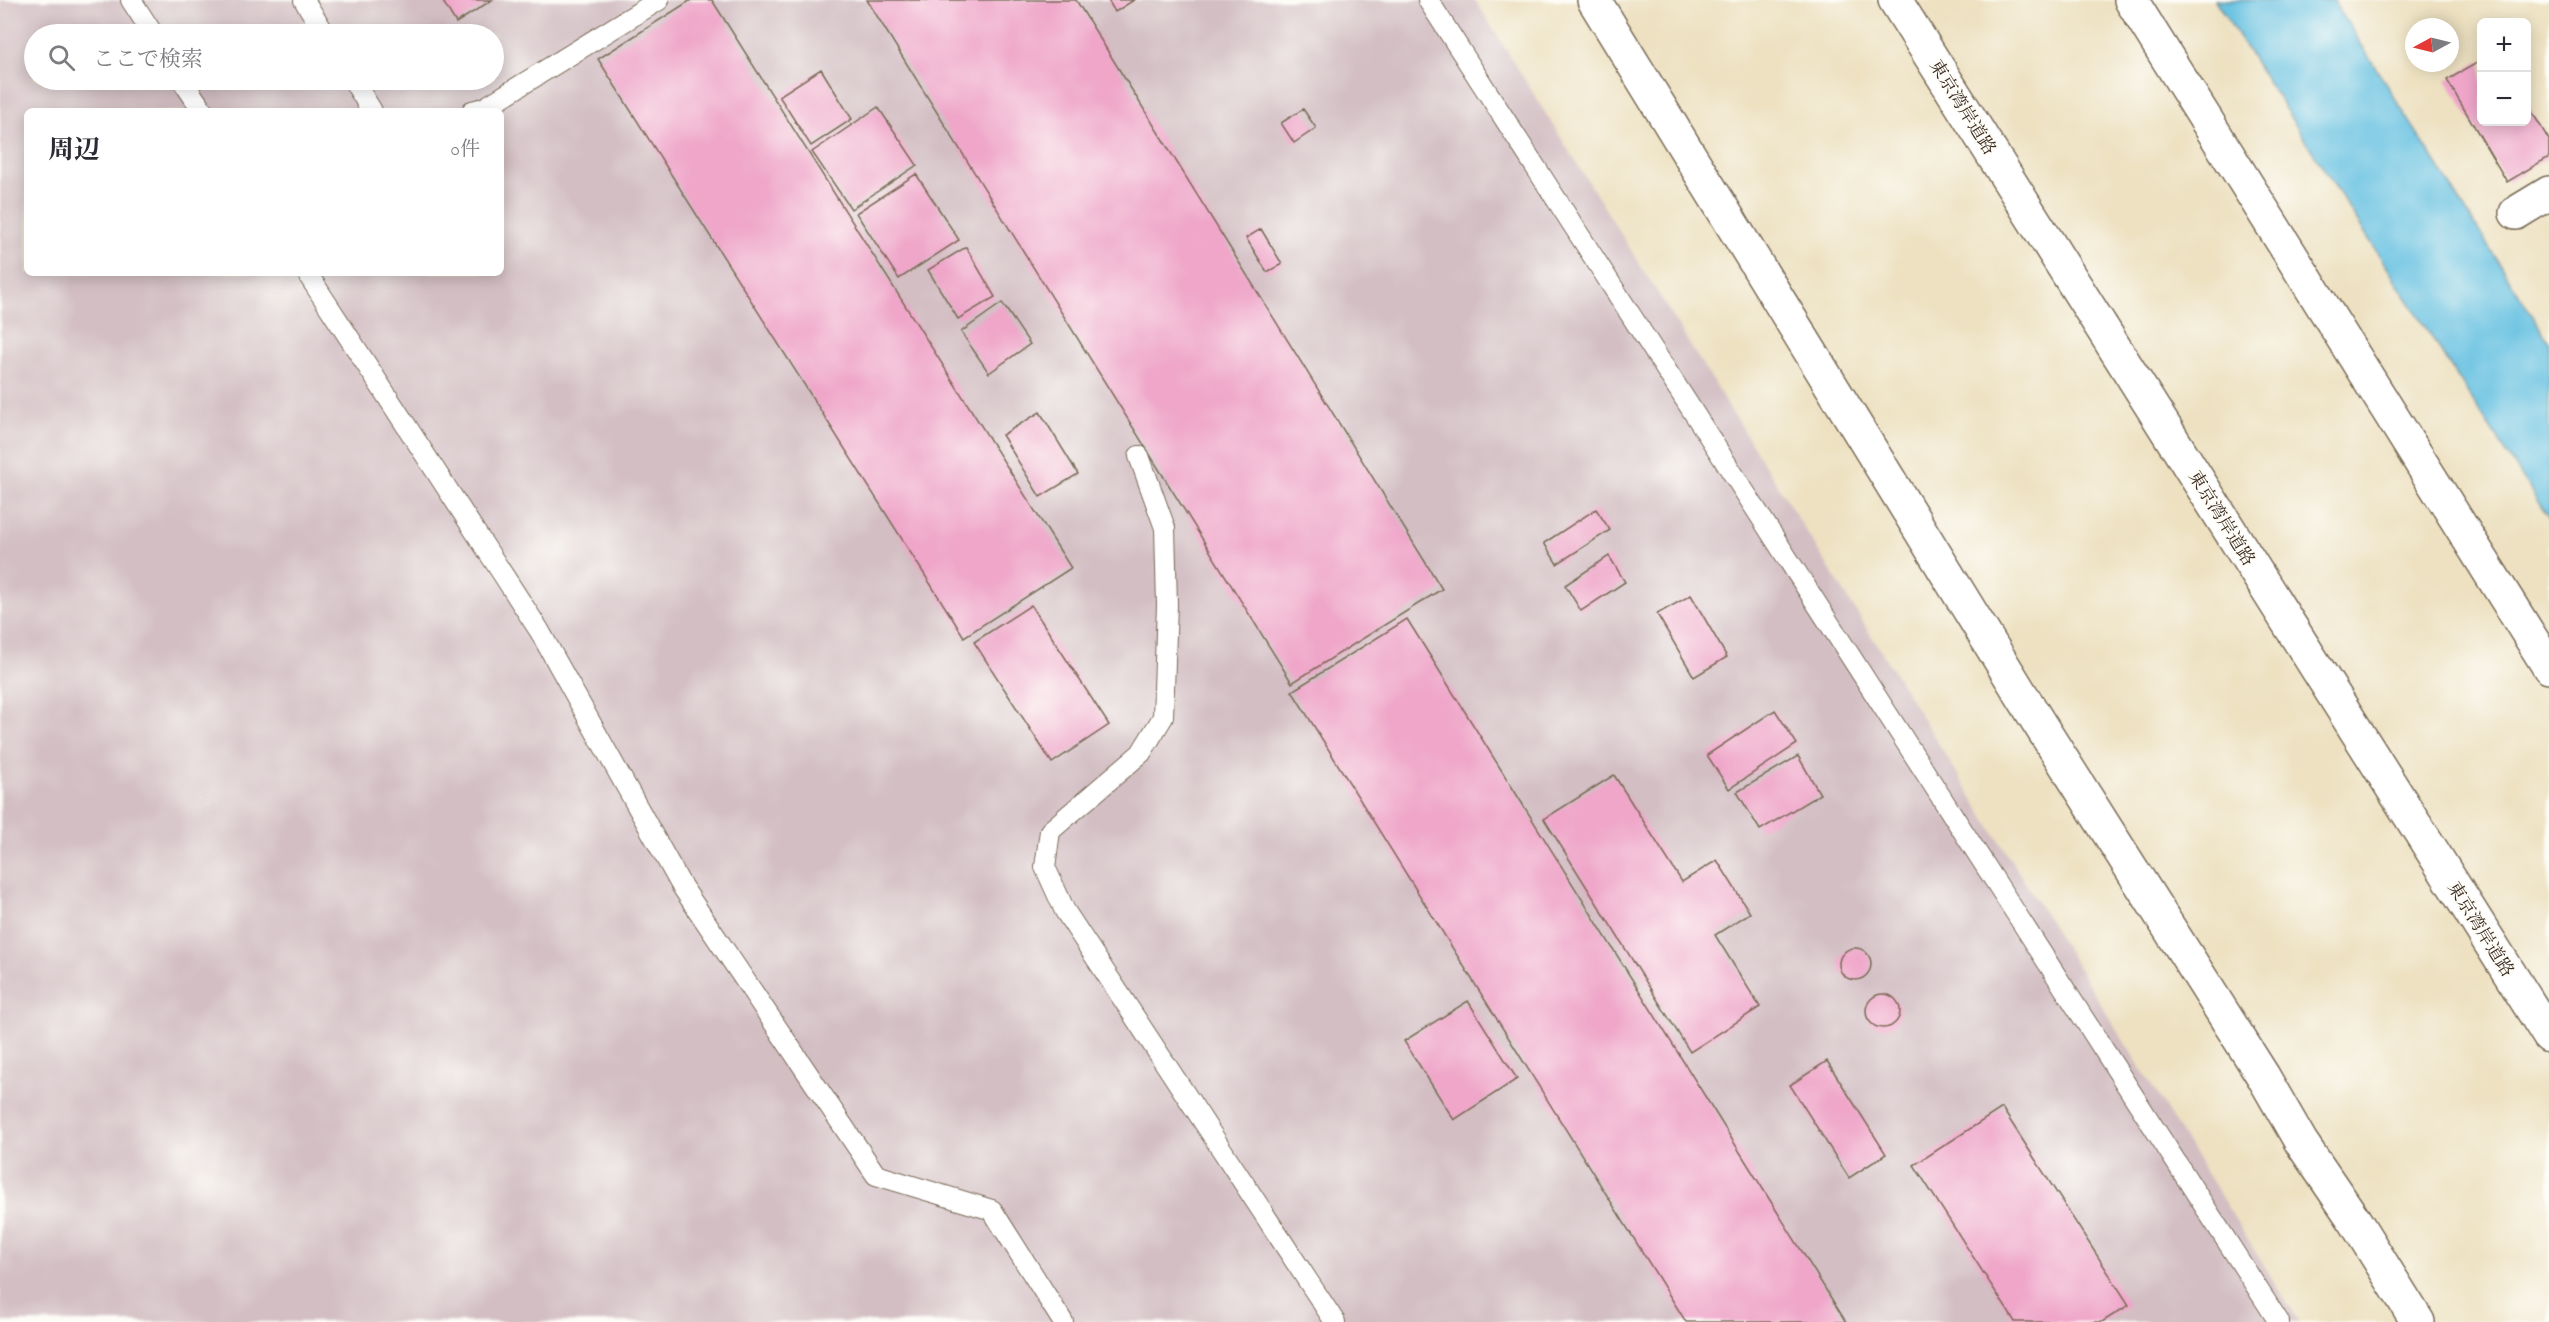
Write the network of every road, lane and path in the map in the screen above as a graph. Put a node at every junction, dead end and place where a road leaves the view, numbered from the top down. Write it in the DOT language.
graph roads {
  1 [pos="131,0"];
  2 [pos="304,0"];
  3 [pos="659,0"];
  4 [pos="1428,0"];
  5 [pos="1594,0"];
  6 [pos="1895,0"];
  7 [pos="2131,0"];
  8 [pos="147,24"];
  9 [pos="319,24"];
  10 [pos="189,90"];
  11 [pos="359,90"];
  12 [pos="201,108"];
  13 [pos="370,108"];
  14 [pos="484,108"];
  15 [pos="2549,193"];
  16 [pos="2516,213"];
  17 [pos="310,276"];
  18 [pos="1139,456"];
  19 [pos="2549,667"];
  20 [pos="2549,1036"];
  21 [pos="1063,1322"];
  22 [pos="1335,1322"];
  23 [pos="2279,1322"];
  24 [pos="2418,1322"];
  1 -- 8 [label="lane"];
  2 -- 9 [label="lane"];
  3 -- 14 [label="lane"];
  4 -- 23 [label="lane"];
  5 -- 24 [label="main road"];
  6 -- 20 [label="main road, 東京湾岸道路"];
  7 -- 19 [label="main road"];
  10 -- 12 [label="lane"];
  11 -- 13 [label="lane"];
  15 -- 16 [label="main road"];
  17 -- 21 [label="lane"];
  18 -- 22 [label="lane"];
}
